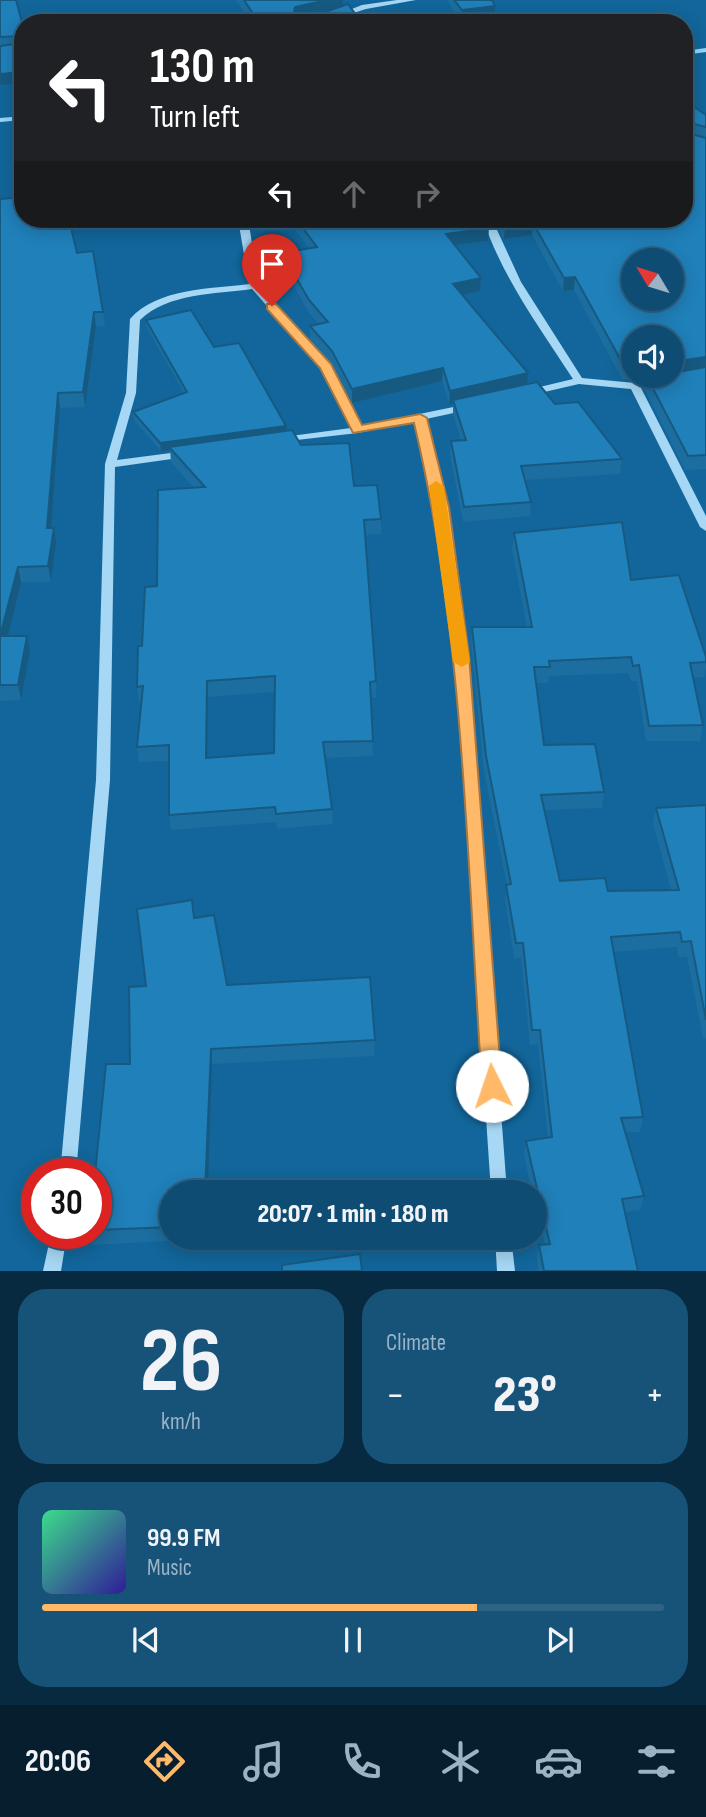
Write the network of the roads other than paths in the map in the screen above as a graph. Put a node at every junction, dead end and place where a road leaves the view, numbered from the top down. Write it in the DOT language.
graph roads {
  1 [pos="412,0"];
  2 [pos="342,14"];
  3 [pos="244,228"];
  4 [pos="490,228"];
  5 [pos="254,286"];
  6 [pos="579,381"];
  7 [pos="621,385"];
  8 [pos="636,388"];
  9 [pos="513,396"];
  10 [pos="486,402"];
  11 [pos="420,418"];
  12 [pos="358,430"];
  13 [pos="275,442"];
  14 [pos="192,453"];
  15 [pos="110,464"];
  16 [pos="706,527"];
  17 [pos="69,1158"];
  18 [pos="498,1180"];
  19 [pos="56,1249"];
  20 [pos="504,1250"];
  21 [pos="52,1271"];
  22 [pos="506,1271"];
  1 -- 2 [label="street"];
  3 -- 5 [label="street"];
  4 -- 6 [label="street"];
  5 -- 12 [label="street"];
  5 -- 15 [label="street"];
  6 -- 7 [label="street"];
  6 -- 9 [label="street"];
  8 -- 16 [label="street"];
  10 -- 11 [label="street"];
  11 -- 12 [label="street"];
  11 -- 18 [label="street"];
  12 -- 13 [label="street"];
  14 -- 15 [label="street"];
  15 -- 17 [label="street"];
  19 -- 21 [label="street"];
  20 -- 22 [label="street"];
}
